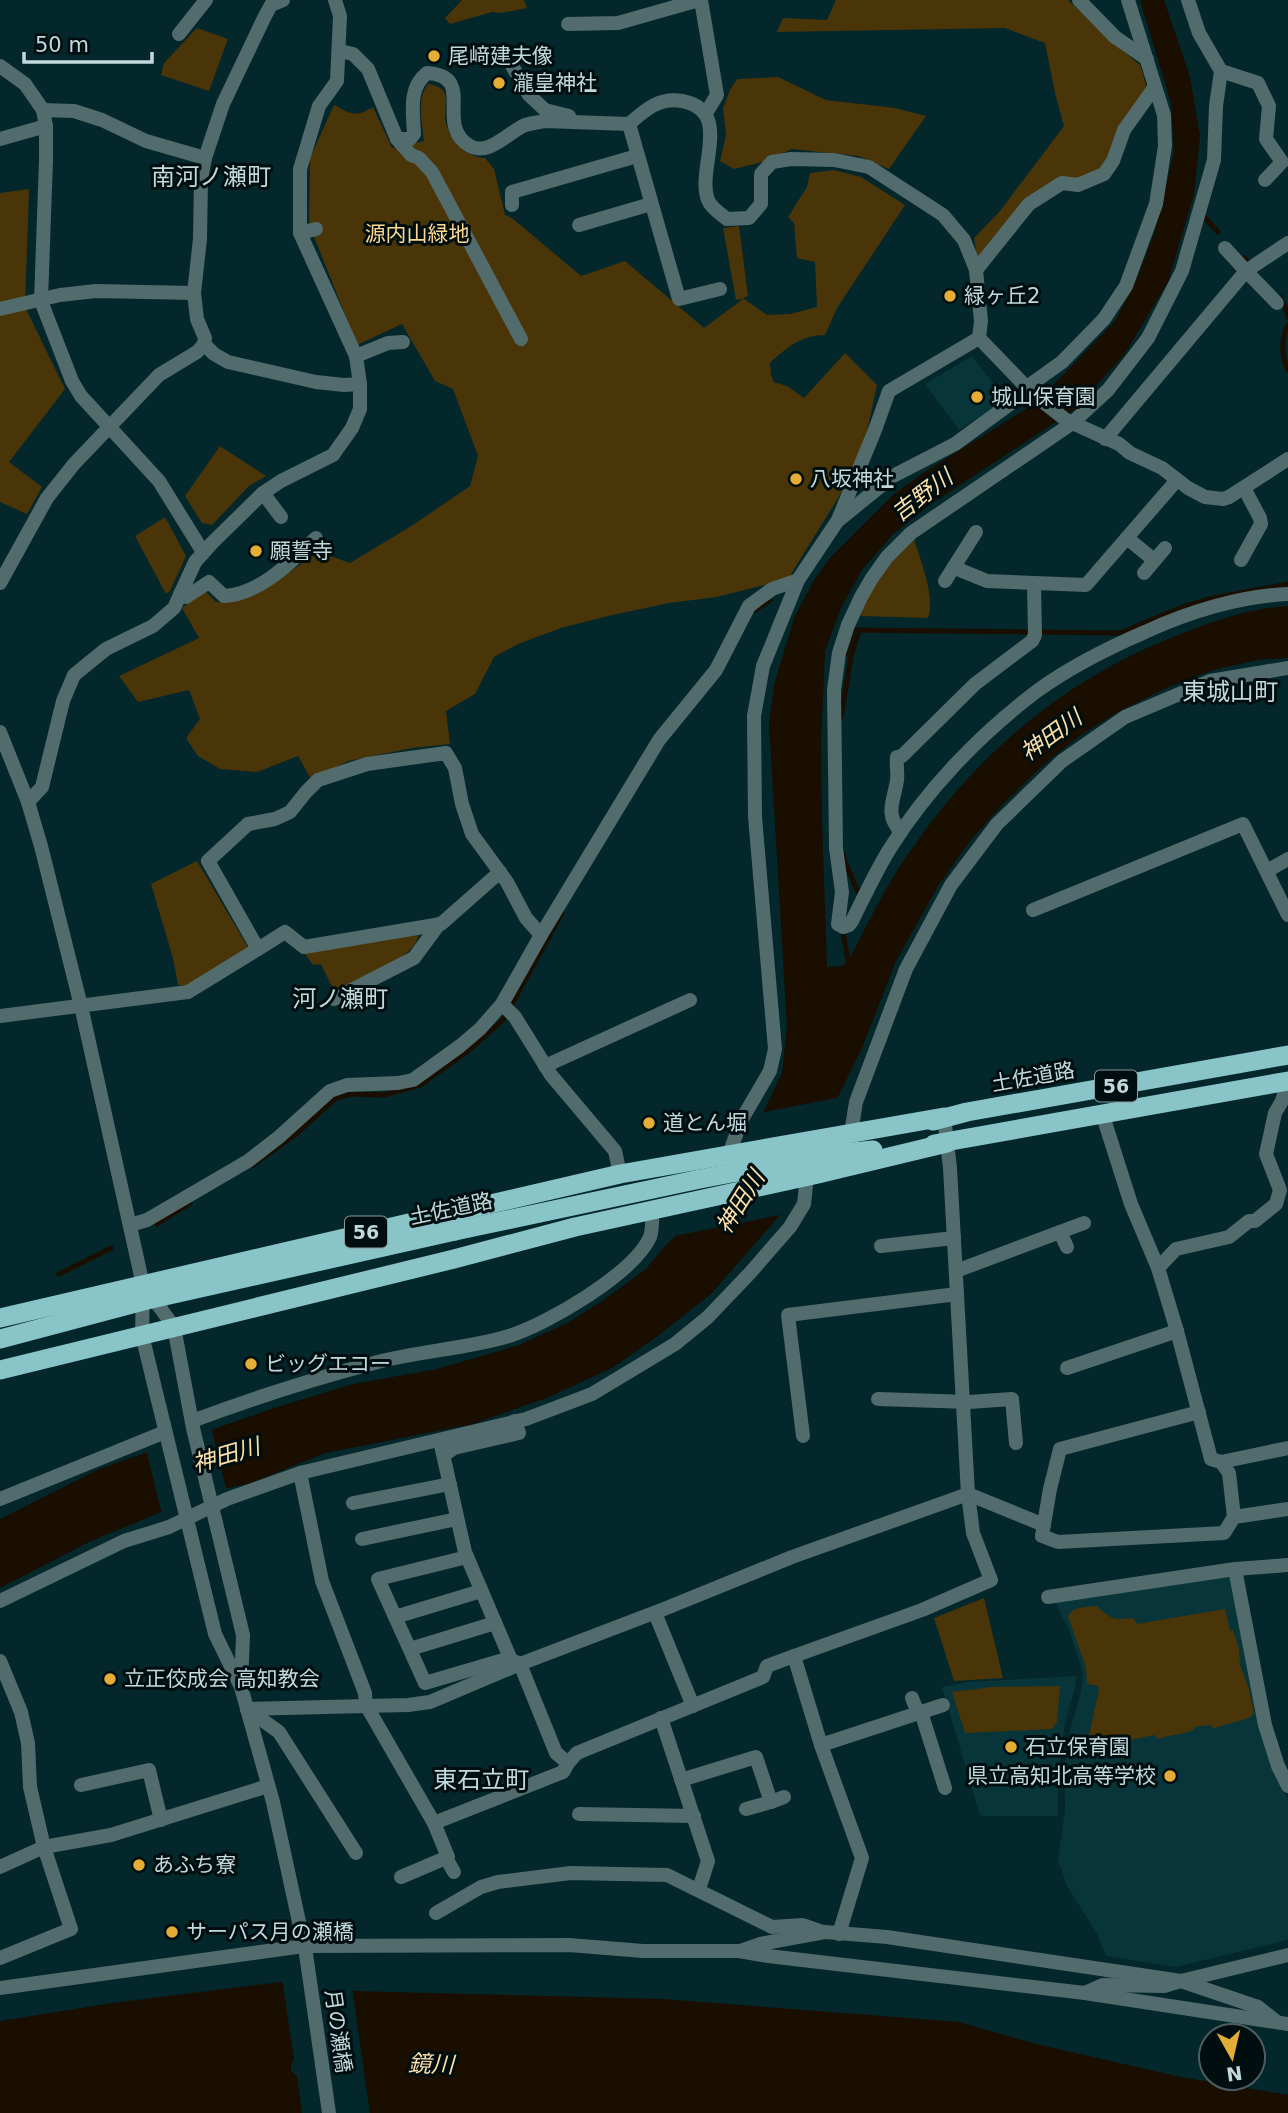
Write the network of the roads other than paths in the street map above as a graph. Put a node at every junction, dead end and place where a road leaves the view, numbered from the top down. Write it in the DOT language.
graph roads {
  1 [pos="206,0"];
  2 [pos="335,0"];
  3 [pos="700,0"];
  4 [pos="1079,0"];
  5 [pos="1128,0"];
  6 [pos="1188,0"];
  7 [pos="274,2"];
  8 [pos="568,24"];
  9 [pos="179,34"];
  10 [pos="340,51"];
  11 [pos="507,57"];
  12 [pos="1148,60"];
  13 [pos="0,66"];
  14 [pos="1220,71"];
  15 [pos="1154,88"];
  16 [pos="43,110"];
  17 [pos="706,113"];
  18 [pos="591,122"];
  19 [pos="629,124"];
  20 [pos="46,126"];
  21 [pos="0,139"];
  22 [pos="397,139"];
  23 [pos="637,156"];
  24 [pos="205,158"];
  25 [pos="1265,180"];
  26 [pos="651,204"];
  27 [pos="512,205"];
  28 [pos="579,225"];
  29 [pos="316,229"];
  30 [pos="300,233"];
  31 [pos="1288,243"];
  32 [pos="1225,248"];
  33 [pos="976,270"];
  34 [pos="1246,271"];
  35 [pos="720,289"];
  36 [pos="194,293"];
  37 [pos="41,301"];
  38 [pos="1277,303"];
  39 [pos="0,309"];
  40 [pos="979,338"];
  41 [pos="521,340"];
  42 [pos="403,342"];
  43 [pos="204,344"];
  44 [pos="356,356"];
  45 [pos="360,384"];
  46 [pos="1030,391"];
  47 [pos="1068,422"];
  48 [pos="110,427"];
  49 [pos="1105,439"];
  50 [pos="1288,459"];
  51 [pos="1177,480"];
  52 [pos="1244,488"];
  53 [pos="263,493"];
  54 [pos="281,517"];
  55 [pos="838,520"];
  56 [pos="976,531"];
  57 [pos="316,538"];
  58 [pos="1127,538"];
  59 [pos="1165,548"];
  60 [pos="204,552"];
  61 [pos="1154,560"];
  62 [pos="1241,560"];
  63 [pos="955,568"];
  64 [pos="1144,573"];
  65 [pos="798,580"];
  66 [pos="945,581"];
  67 [pos="0,583"];
  68 [pos="1034,584"];
  69 [pos="180,594"];
  70 [pos="1288,594"];
  71 [pos="1287,670"];
  72 [pos="0,732"];
  73 [pos="28,802"];
  74 [pos="901,832"];
  75 [pos="1288,859"];
  76 [pos="1267,871"];
  77 [pos="500,872"];
  78 [pos="1033,910"];
  79 [pos="1288,915"];
  80 [pos="439,924"];
  81 [pos="541,935"];
  82 [pos="258,949"];
  83 [pos="334,999"];
  84 [pos="690,1000"];
  85 [pos="81,1006"];
  86 [pos="507,1010"];
  87 [pos="0,1016"];
  88 [pos="1288,1055"];
  89 [pos="545,1066"];
  90 [pos="1288,1081"];
  91 [pos="1102,1113"];
  92 [pos="944,1117"];
  93 [pos="838,1141"];
  94 [pos="947,1143"];
  95 [pos="732,1153"];
  96 [pos="620,1174"];
  97 [pos="810,1182"];
  98 [pos="652,1210"];
  99 [pos="1084,1223"];
  100 [pos="130,1225"];
  101 [pos="1060,1232"];
  102 [pos="954,1238"];
  103 [pos="881,1246"];
  104 [pos="1067,1247"];
  105 [pos="1158,1268"];
  106 [pos="956,1271"];
  107 [pos="143,1285"];
  108 [pos="957,1294"];
  109 [pos="0,1318"];
  110 [pos="174,1327"];
  111 [pos="1177,1331"];
  112 [pos="142,1335"];
  113 [pos="0,1339"];
  114 [pos="1067,1368"];
  115 [pos="0,1370"];
  116 [pos="878,1399"];
  117 [pos="962,1402"];
  118 [pos="1199,1412"];
  119 [pos="192,1425"];
  120 [pos="166,1435"];
  121 [pos="803,1436"];
  122 [pos="1016,1443"];
  123 [pos="442,1448"];
  124 [pos="1288,1448"];
  125 [pos="1221,1462"];
  126 [pos="300,1473"];
  127 [pos="450,1484"];
  128 [pos="968,1494"];
  129 [pos="0,1499"];
  130 [pos="211,1503"];
  131 [pos="353,1503"];
  132 [pos="1288,1509"];
  133 [pos="186,1513"];
  134 [pos="1234,1517"];
  135 [pos="457,1519"];
  136 [pos="1044,1525"];
  137 [pos="362,1539"];
  138 [pos="467,1557"];
  139 [pos="1288,1564"];
  140 [pos="1235,1569"];
  141 [pos="481,1591"];
  142 [pos="1048,1597"];
  143 [pos="0,1601"];
  144 [pos="655,1613"];
  145 [pos="396,1617"];
  146 [pos="495,1623"];
  147 [pos="410,1649"];
  148 [pos="794,1656"];
  149 [pos="0,1661"];
  150 [pos="515,1661"];
  151 [pos="241,1687"];
  152 [pos="912,1698"];
  153 [pos="366,1705"];
  154 [pos="943,1705"];
  155 [pos="693,1706"];
  156 [pos="247,1709"];
  157 [pos="919,1713"];
  158 [pos="662,1718"];
  159 [pos="821,1745"];
  160 [pos="568,1763"];
  161 [pos="681,1780"];
  162 [pos="82,1786"];
  163 [pos="268,1786"];
  164 [pos="1288,1786"];
  165 [pos="945,1788"];
  166 [pos="746,1809"];
  167 [pos="579,1814"];
  168 [pos="694,1816"];
  169 [pos="161,1820"];
  170 [pos="435,1823"];
  171 [pos="44,1847"];
  172 [pos="356,1853"];
  173 [pos="446,1858"];
  174 [pos="0,1867"];
  175 [pos="454,1872"];
  176 [pos="401,1877"];
  177 [pos="699,1889"];
  178 [pos="436,1913"];
  179 [pos="832,1933"];
  180 [pos="305,1950"];
  181 [pos="739,1951"];
  182 [pos="1288,1955"];
  183 [pos="0,1958"];
  184 [pos="1181,1981"];
  185 [pos="0,1989"];
  186 [pos="1085,1993"];
  187 [pos="1283,2023"];
  188 [pos="328,2113"];
  1 -- 9 [label="street"];
  2 -- 10 [label="street"];
  3 -- 8 [label="street"];
  3 -- 17 [label="street"];
  4 -- 12 [label="street"];
  5 -- 12 [label="street"];
  6 -- 14 [label="street"];
  7 -- 24 [label="street"];
  10 -- 22 [label="street"];
  10 -- 30 [label="street"];
  11 -- 18 [label="street"];
  12 -- 15 [label="street"];
  13 -- 16 [label="street"];
  14 -- 25 [label="street"];
  14 -- 47 [label="street"];
  15 -- 33 [label="street"];
  15 -- 46 [label="street"];
  16 -- 20 [label="street"];
  16 -- 24 [label="street"];
  17 -- 19 [label="street"];
  17 -- 33 [label="street"];
  18 -- 19 [label="street"];
  18 -- 22 [label="street"];
  19 -- 23 [label="street"];
  20 -- 21 [label="street"];
  20 -- 37 [label="street"];
  22 -- 41 [label="street"];
  23 -- 26 [label="street"];
  23 -- 27 [label="street"];
  24 -- 36 [label="street"];
  26 -- 28 [label="street"];
  26 -- 35 [label="street"];
  29 -- 30 [label="street"];
  30 -- 44 [label="street"];
  31 -- 34 [label="street"];
  32 -- 34 [label="street"];
  33 -- 40 [label="street"];
  34 -- 38 [label="street"];
  34 -- 49 [label="street"];
  36 -- 37 [label="street"];
  36 -- 43 [label="street"];
  37 -- 39 [label="street"];
  37 -- 48 [label="street"];
  40 -- 46 [label="street"];
  40 -- 55 [label="street"];
  42 -- 44 [label="street"];
  43 -- 45 [label="street"];
  43 -- 48 [label="street"];
  44 -- 45 [label="street"];
  45 -- 53 [label="street"];
  46 -- 47 [label="street"];
  46 -- 55 [label="street"];
  47 -- 49 [label="street"];
  47 -- 74 [label="street"];
  48 -- 60 [label="street"];
  48 -- 67 [label="street"];
  49 -- 51 [label="street"];
  50 -- 52 [label="street"];
  51 -- 52 [label="street"];
  51 -- 58 [label="street"];
  52 -- 62 [label="street"];
  53 -- 54 [label="street"];
  53 -- 60 [label="street"];
  55 -- 65 [label="street"];
  56 -- 63 [label="street"];
  57 -- 69 [label="street"];
  58 -- 61 [label="street"];
  58 -- 68 [label="street"];
  59 -- 61 [label="street"];
  60 -- 69 [label="street"];
  61 -- 64 [label="street"];
  63 -- 66 [label="street"];
  63 -- 68 [label="street"];
  65 -- 81 [label="street"];
  65 -- 95 [label="street"];
  68 -- 74 [label="street"];
  69 -- 73 [label="street"];
  70 -- 74 [label="street"];
  71 -- 93 [label="street"];
  72 -- 73 [label="street"];
  73 -- 85 [label="street"];
  75 -- 76 [label="street"];
  76 -- 78 [label="street"];
  76 -- 79 [label="street"];
  77 -- 80 [label="street"];
  77 -- 81 [label="street"];
  77 -- 82 [label="street"];
  80 -- 82 [label="street"];
  80 -- 83 [label="street"];
  81 -- 86 [label="street"];
  82 -- 85 [label="street"];
  84 -- 89 [label="street"];
  85 -- 87 [label="street"];
  85 -- 100 [label="street"];
  86 -- 89 [label="street"];
  86 -- 100 [label="street"];
  88 -- 92 [label="highway, 土佐道路 / 56"];
  89 -- 96 [label="street"];
  90 -- 91 [label="highway, 土佐道路 / 56"];
  90 -- 105 [label="street"];
  91 -- 94 [label="highway, 土佐道路 / 56"];
  91 -- 105 [label="street"];
  92 -- 93 [label="highway, 土佐道路 / 56"];
  92 -- 93 [label="highway, 56"];
  92 -- 94 [label="street"];
  93 -- 94 [label="highway, 土佐道路 / 56"];
  93 -- 95 [label="highway, 56"];
  93 -- 113 [label="highway, 土佐道路 / 56, bridge"];
  94 -- 97 [label="highway, 56"];
  94 -- 102 [label="street"];
  95 -- 96 [label="highway, 56"];
  96 -- 107 [label="highway, 56"];
  97 -- 98 [label="highway, 56"];
  97 -- 123 [label="street"];
  98 -- 110 [label="highway, 56"];
  98 -- 119 [label="street"];
  99 -- 101 [label="street"];
  100 -- 107 [label="street"];
  101 -- 104 [label="street"];
  101 -- 106 [label="street"];
  102 -- 103 [label="street"];
  102 -- 106 [label="street"];
  105 -- 111 [label="street"];
  106 -- 108 [label="street"];
  107 -- 109 [label="highway, 56"];
  107 -- 110 [label="street"];
  107 -- 112 [label="street"];
  108 -- 117 [label="street"];
  108 -- 121 [label="street"];
  110 -- 112 [label="highway, 56"];
  110 -- 119 [label="street"];
  111 -- 114 [label="street"];
  111 -- 118 [label="street"];
  112 -- 115 [label="highway, 56"];
  112 -- 120 [label="street"];
  116 -- 117 [label="street"];
  117 -- 122 [label="street"];
  117 -- 128 [label="street"];
  118 -- 125 [label="street"];
  118 -- 136 [label="street"];
  119 -- 130 [label="street"];
  120 -- 129 [label="street"];
  120 -- 133 [label="street"];
  123 -- 126 [label="street"];
  123 -- 127 [label="street"];
  124 -- 125 [label="street"];
  125 -- 134 [label="street"];
  126 -- 130 [label="street"];
  126 -- 153 [label="street"];
  127 -- 131 [label="street"];
  127 -- 135 [label="street"];
  128 -- 136 [label="street"];
  128 -- 144 [label="street"];
  128 -- 148 [label="street"];
  130 -- 133 [label="street"];
  130 -- 151 [label="street"];
  132 -- 134 [label="street"];
  133 -- 143 [label="street"];
  133 -- 151 [label="street"];
  134 -- 136 [label="street"];
  135 -- 137 [label="street"];
  135 -- 138 [label="street"];
  138 -- 141 [label="street"];
  138 -- 145 [label="street"];
  139 -- 140 [label="street"];
  140 -- 142 [label="street"];
  140 -- 164 [label="street"];
  141 -- 145 [label="street"];
  141 -- 146 [label="street"];
  144 -- 150 [label="street"];
  144 -- 155 [label="street"];
  145 -- 147 [label="street"];
  146 -- 147 [label="street"];
  146 -- 150 [label="street"];
  147 -- 150 [label="street"];
  148 -- 155 [label="street"];
  148 -- 159 [label="street"];
  149 -- 171 [label="street"];
  150 -- 153 [label="street"];
  150 -- 160 [label="street"];
  151 -- 156 [label="street, 月の瀬橋"];
  152 -- 157 [label="street"];
  153 -- 156 [label="street"];
  153 -- 170 [label="street"];
  154 -- 157 [label="street"];
  155 -- 158 [label="street"];
  156 -- 163 [label="street, 月の瀬橋"];
  156 -- 172 [label="street"];
  157 -- 159 [label="street"];
  157 -- 165 [label="street"];
  158 -- 160 [label="street"];
  158 -- 161 [label="street"];
  159 -- 179 [label="street"];
  160 -- 170 [label="street"];
  161 -- 166 [label="street"];
  161 -- 168 [label="street"];
  162 -- 169 [label="street"];
  163 -- 169 [label="street"];
  163 -- 180 [label="street, 月の瀬橋"];
  167 -- 168 [label="street"];
  168 -- 177 [label="street"];
  169 -- 171 [label="street"];
  170 -- 173 [label="street"];
  171 -- 174 [label="street"];
  171 -- 183 [label="street"];
  173 -- 175 [label="street"];
  173 -- 176 [label="street"];
  177 -- 178 [label="street"];
  177 -- 179 [label="street"];
  179 -- 181 [label="street"];
  179 -- 184 [label="street"];
  180 -- 181 [label="street"];
  180 -- 185 [label="street"];
  180 -- 188 [label="street, 月の瀬橋"];
  181 -- 186 [label="street"];
  182 -- 184 [label="street"];
  184 -- 186 [label="street"];
  184 -- 187 [label="street"];
  186 -- 187 [label="street"];
}
